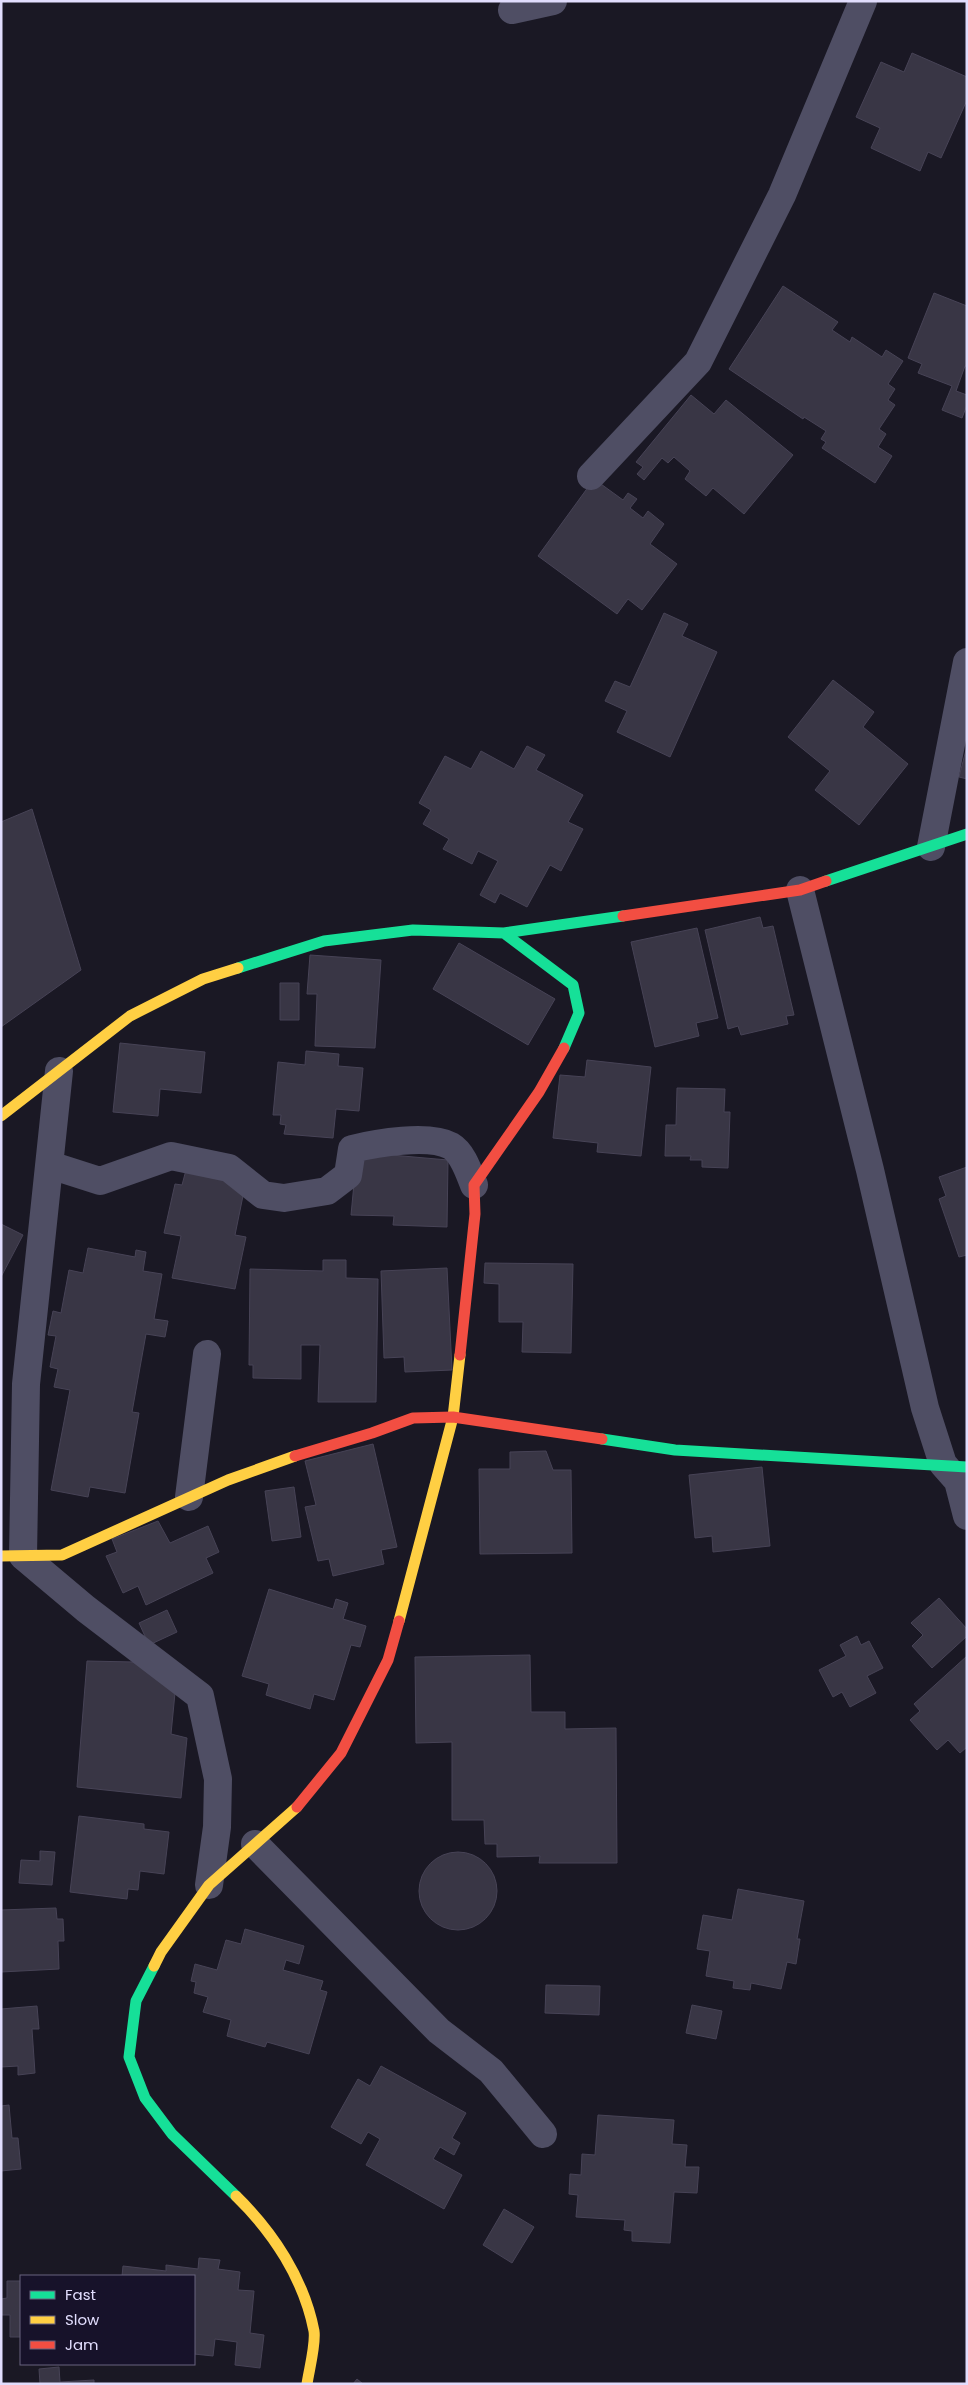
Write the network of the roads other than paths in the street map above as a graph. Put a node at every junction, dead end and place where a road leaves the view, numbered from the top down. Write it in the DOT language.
graph roads {
  1 [pos="553,1"];
  2 [pos="863,1"];
  3 [pos="512,10"];
  4 [pos="591,476"];
  5 [pos="967,662"];
  6 [pos="967,834"];
  7 [pos="931,847"];
  8 [pos="800,890"];
  9 [pos="504,933"];
  10 [pos="59,1071"];
  11 [pos="1,1116"];
  12 [pos="50,1165"];
  13 [pos="474,1185"];
  14 [pos="207,1354"];
  15 [pos="452,1417"];
  16 [pos="955,1466"];
  17 [pos="189,1497"];
  18 [pos="967,1516"];
  19 [pos="12,1556"];
  20 [pos="255,1844"];
  21 [pos="209,1885"];
  22 [pos="543,2134"];
  23 [pos="307,2384"];
  1 -- 3 [label="street"];
  2 -- 4 [label="street"];
  5 -- 7 [label="street"];
  6 -- 7 [label="street"];
  7 -- 8 [label="street"];
  8 -- 9 [label="street"];
  8 -- 16 [label="street"];
  9 -- 10 [label="street"];
  9 -- 13 [label="street"];
  10 -- 11 [label="street"];
  10 -- 12 [label="street"];
  12 -- 13 [label="street"];
  12 -- 19 [label="street"];
  13 -- 15 [label="street"];
  14 -- 17 [label="street"];
  15 -- 16 [label="street"];
  15 -- 17 [label="street"];
  15 -- 20 [label="street"];
  16 -- 18 [label="street"];
  17 -- 19 [label="street"];
  19 -- 21 [label="street"];
  20 -- 21 [label="street"];
  20 -- 22 [label="street"];
  21 -- 23 [label="street"];
}
